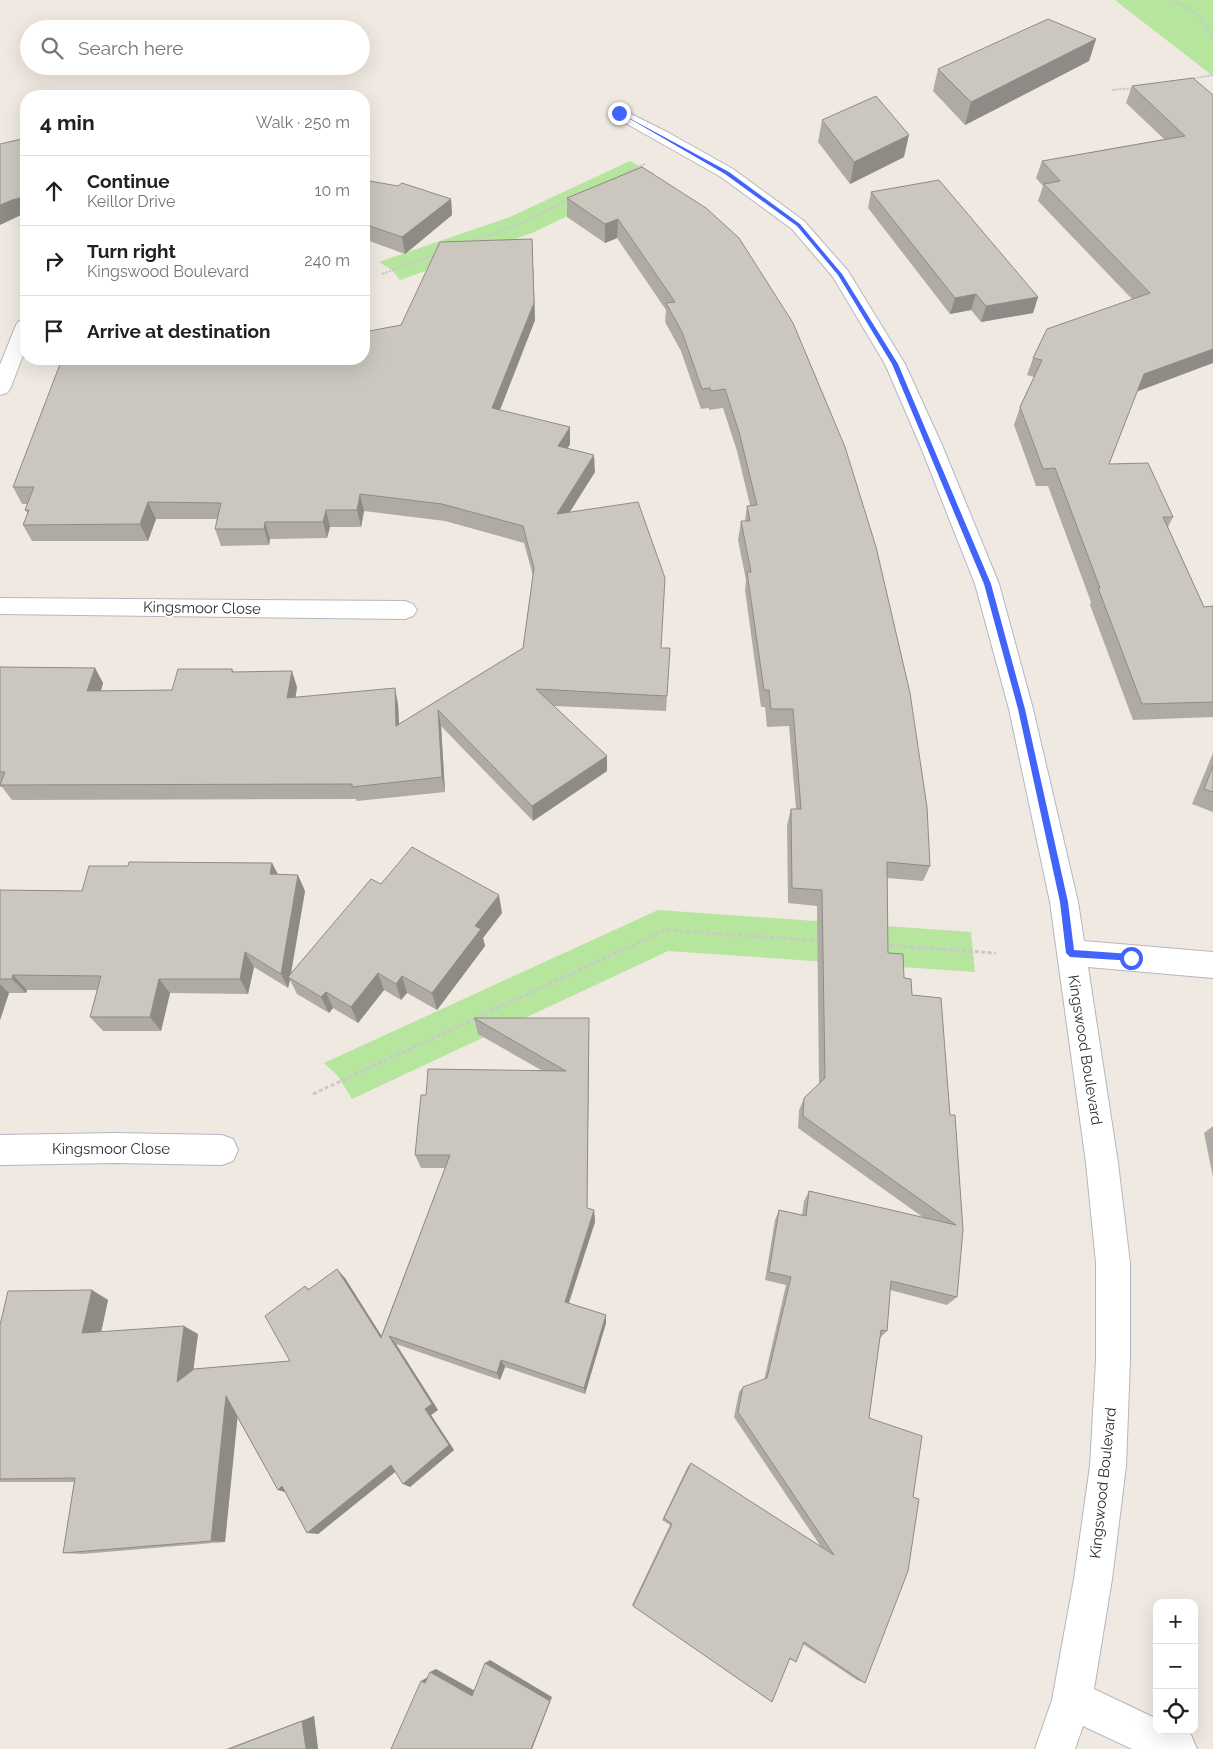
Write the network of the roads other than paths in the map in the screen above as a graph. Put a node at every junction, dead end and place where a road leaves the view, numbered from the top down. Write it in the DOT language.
graph roads {
  1 [pos="619,113"];
  2 [pos="20,340"];
  3 [pos="0,389"];
  4 [pos="0,606"];
  5 [pos="405,610"];
  6 [pos="1070,953"];
  7 [pos="1213,965"];
  8 [pos="0,1150"];
  9 [pos="222,1150"];
  10 [pos="1072,1700"];
  11 [pos="1055,1749"];
  12 [pos="1177,1749"];
  1 -- 6 [label="street, Kingswood Boulevard"];
  2 -- 3 [label="street"];
  4 -- 5 [label="street, Kingsmoor Close"];
  6 -- 7 [label="street"];
  6 -- 10 [label="street, Kingswood Boulevard"];
  8 -- 9 [label="street, Kingsmoor Close"];
  10 -- 11 [label="street, Kingswood Boulevard"];
  10 -- 12 [label="street"];
}
